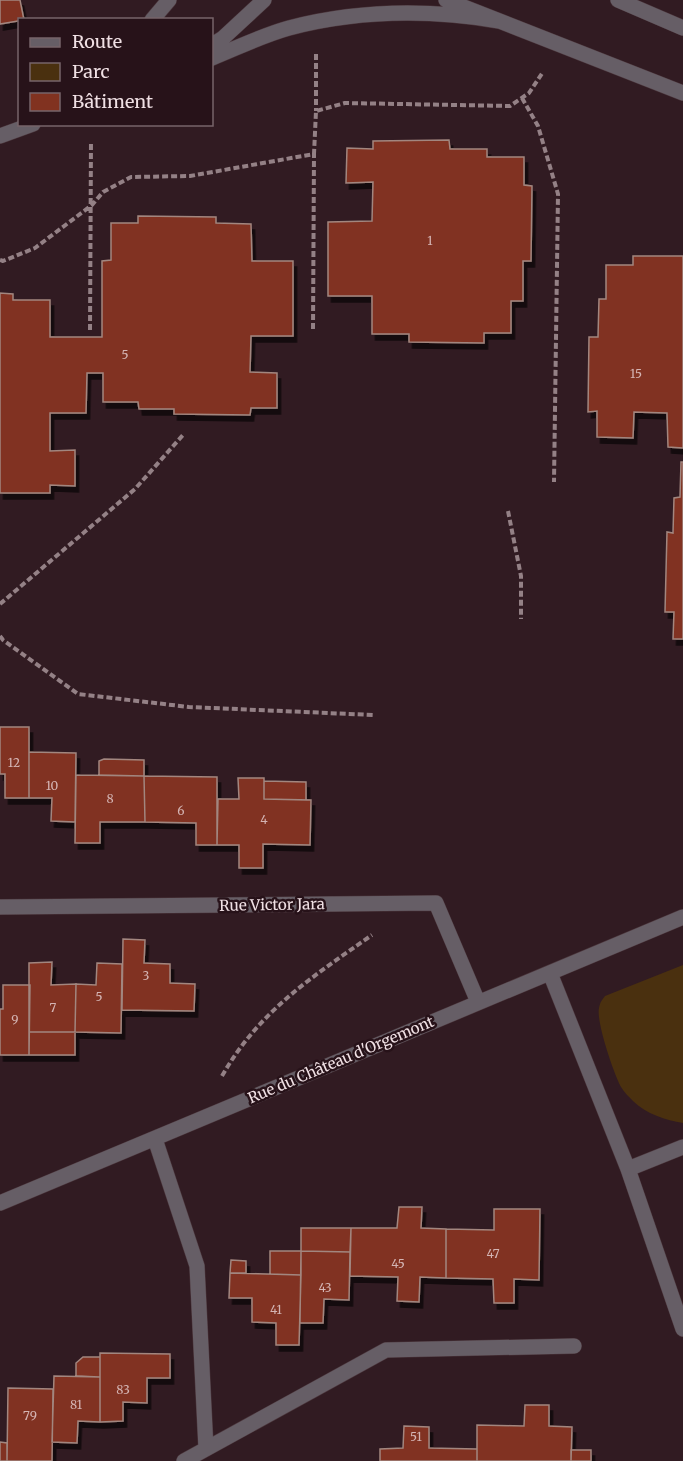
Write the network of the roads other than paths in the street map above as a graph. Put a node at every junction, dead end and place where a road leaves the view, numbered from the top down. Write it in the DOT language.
graph roads {
  1 [pos="170,0"];
  2 [pos="264,0"];
  3 [pos="446,0"];
  4 [pos="618,0"];
  5 [pos="154,18"];
  6 [pos="499,21"];
  7 [pos="683,28"];
  8 [pos="213,44"];
  9 [pos="213,58"];
  10 [pos="683,93"];
  11 [pos="18,124"];
  12 [pos="26,126"];
  13 [pos="0,134"];
  14 [pos="0,907"];
  15 [pos="683,917"];
  16 [pos="550,973"];
  17 [pos="478,1002"];
  18 [pos="154,1139"];
  19 [pos="683,1147"];
  20 [pos="628,1169"];
  21 [pos="0,1203"];
  22 [pos="683,1329"];
  23 [pos="574,1346"];
  24 [pos="206,1449"];
  25 [pos="184,1461"];
  1 -- 5 [label="street"];
  2 -- 8 [label="street"];
  3 -- 6 [label="street"];
  4 -- 7 [label="street"];
  6 -- 9 [label="street"];
  6 -- 10 [label="street"];
  11 -- 13 [label="street"];
  12 -- 13 [label="street"];
  14 -- 17 [label="street, Rue Victor Jara"];
  15 -- 16 [label="street, Rue du Château d'Orgemont"];
  16 -- 17 [label="street, Rue du Château d'Orgemont"];
  16 -- 20 [label="street"];
  17 -- 18 [label="street, Rue du Château d'Orgemont"];
  18 -- 21 [label="street, Rue du Château d'Orgemont"];
  18 -- 24 [label="street"];
  19 -- 20 [label="street"];
  20 -- 22 [label="street"];
  23 -- 24 [label="street"];
  24 -- 25 [label="street"];
}
